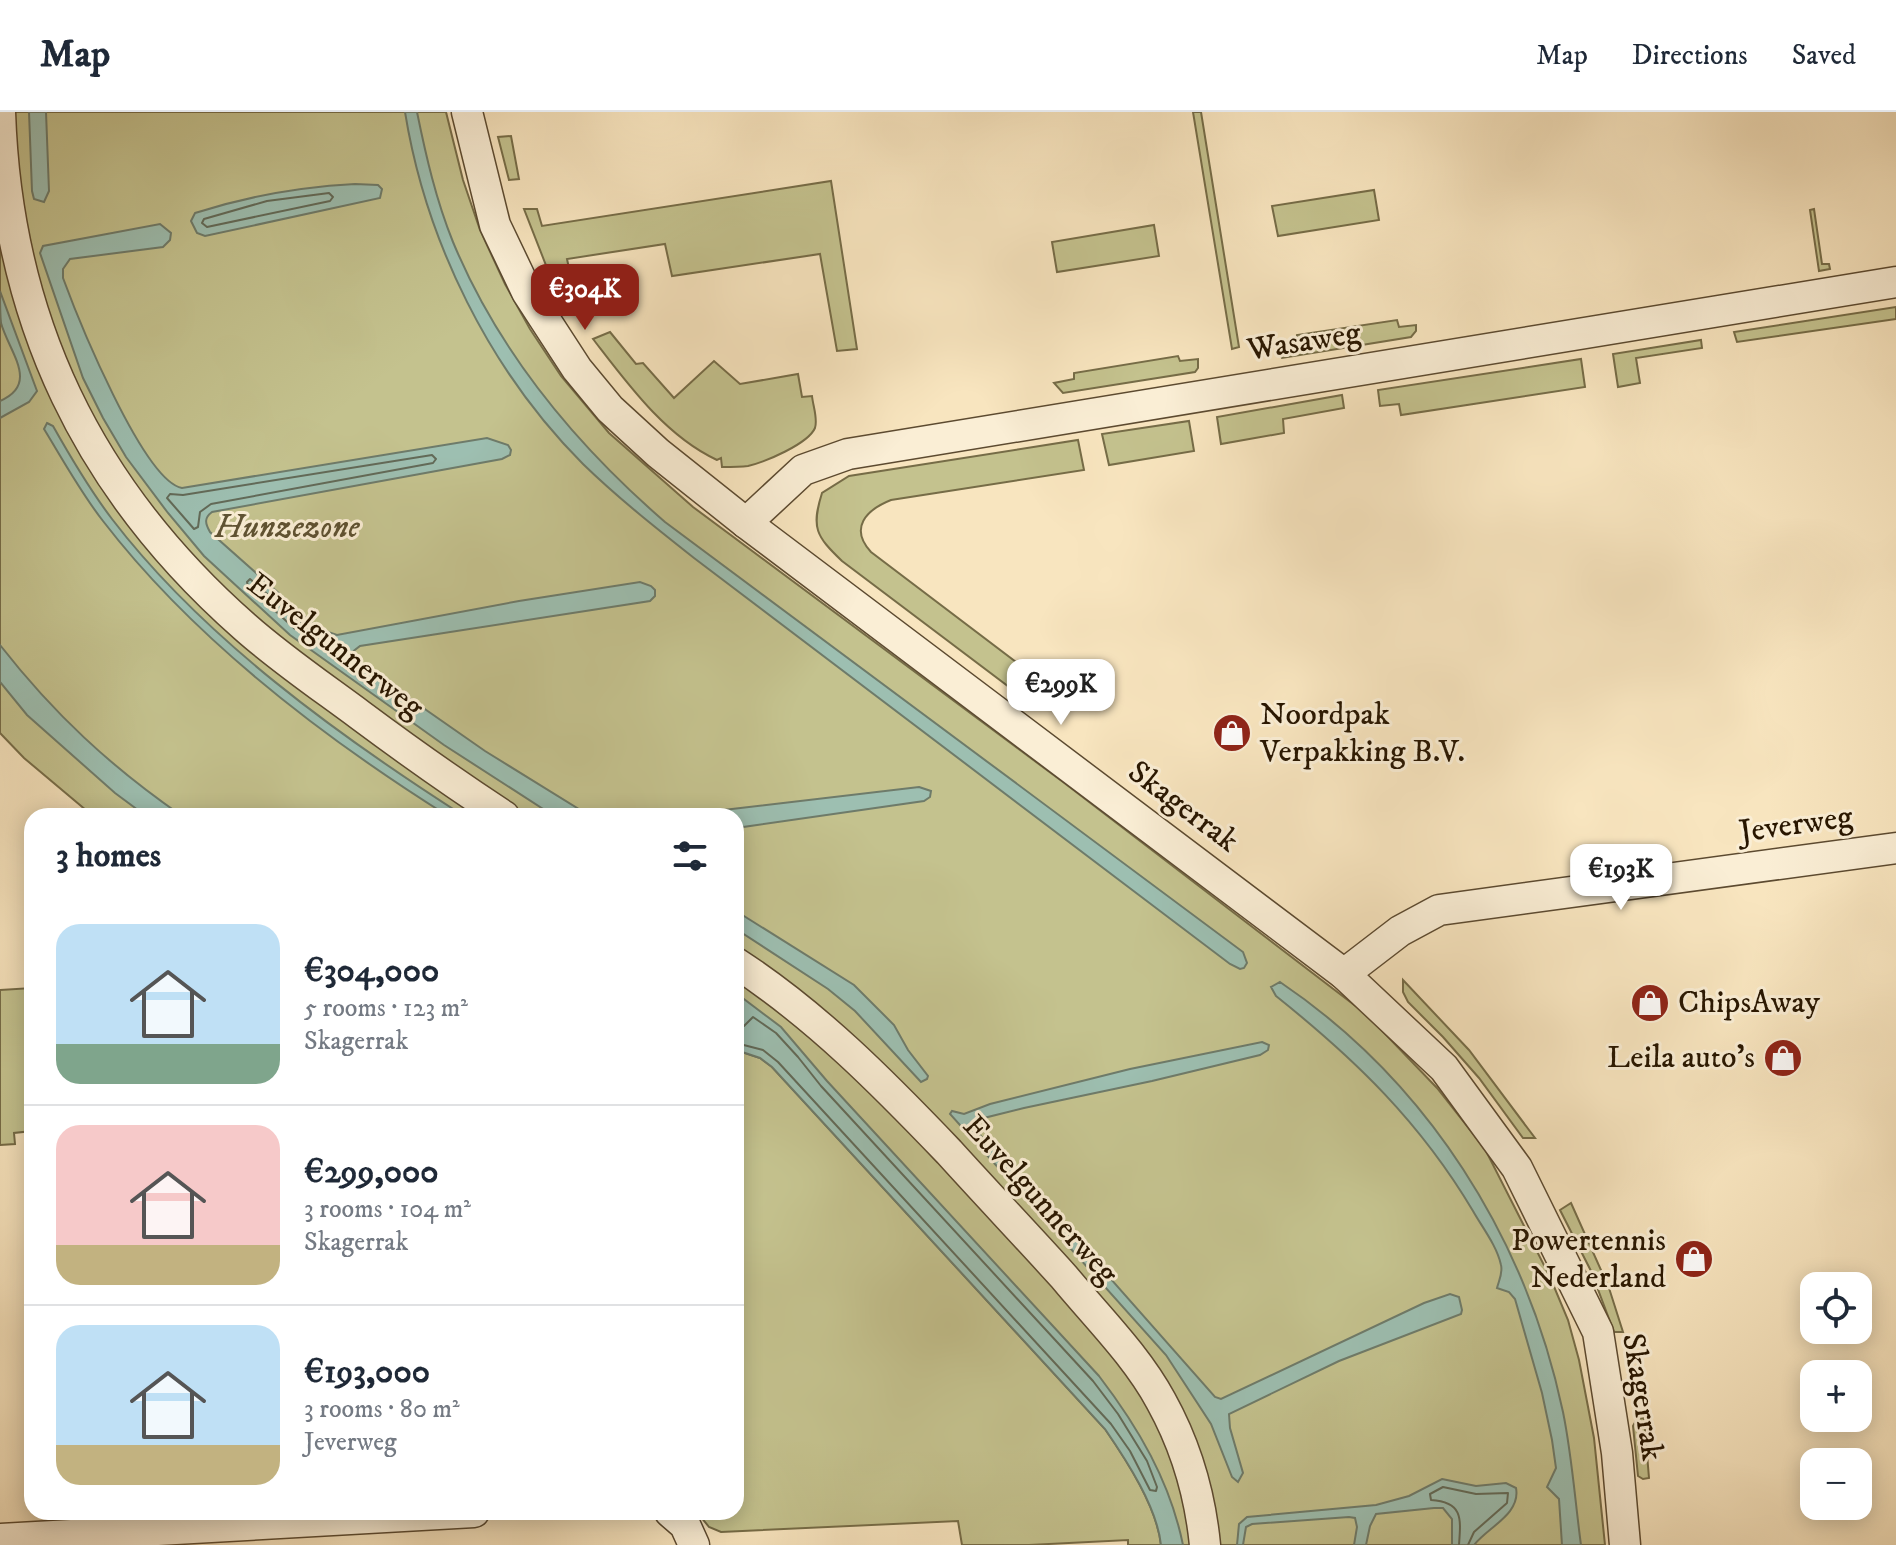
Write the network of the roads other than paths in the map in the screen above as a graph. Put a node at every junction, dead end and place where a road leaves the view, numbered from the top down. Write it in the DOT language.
graph roads {
  1 [pos="0,112"];
  2 [pos="467,112"];
  3 [pos="1896,282"];
  4 [pos="746,523"];
  5 [pos="493,808"];
  6 [pos="1896,848"];
  7 [pos="744,969"];
  8 [pos="1344,974"];
  9 [pos="334,1520"];
  10 [pos="679,1520"];
  11 [pos="0,1539"];
  12 [pos="694,1545"];
  13 [pos="1205,1545"];
  14 [pos="1625,1545"];
  1 -- 5 [label="street, Euvelgunnerweg"];
  2 -- 4 [label="street, Skagerrak"];
  3 -- 4 [label="street, Wasaweg"];
  4 -- 8 [label="street, Skagerrak"];
  6 -- 8 [label="street, Jeverweg"];
  7 -- 13 [label="street, Euvelgunnerweg"];
  8 -- 14 [label="street, Skagerrak"];
  9 -- 11 [label="street"];
  10 -- 12 [label="street"];
}
